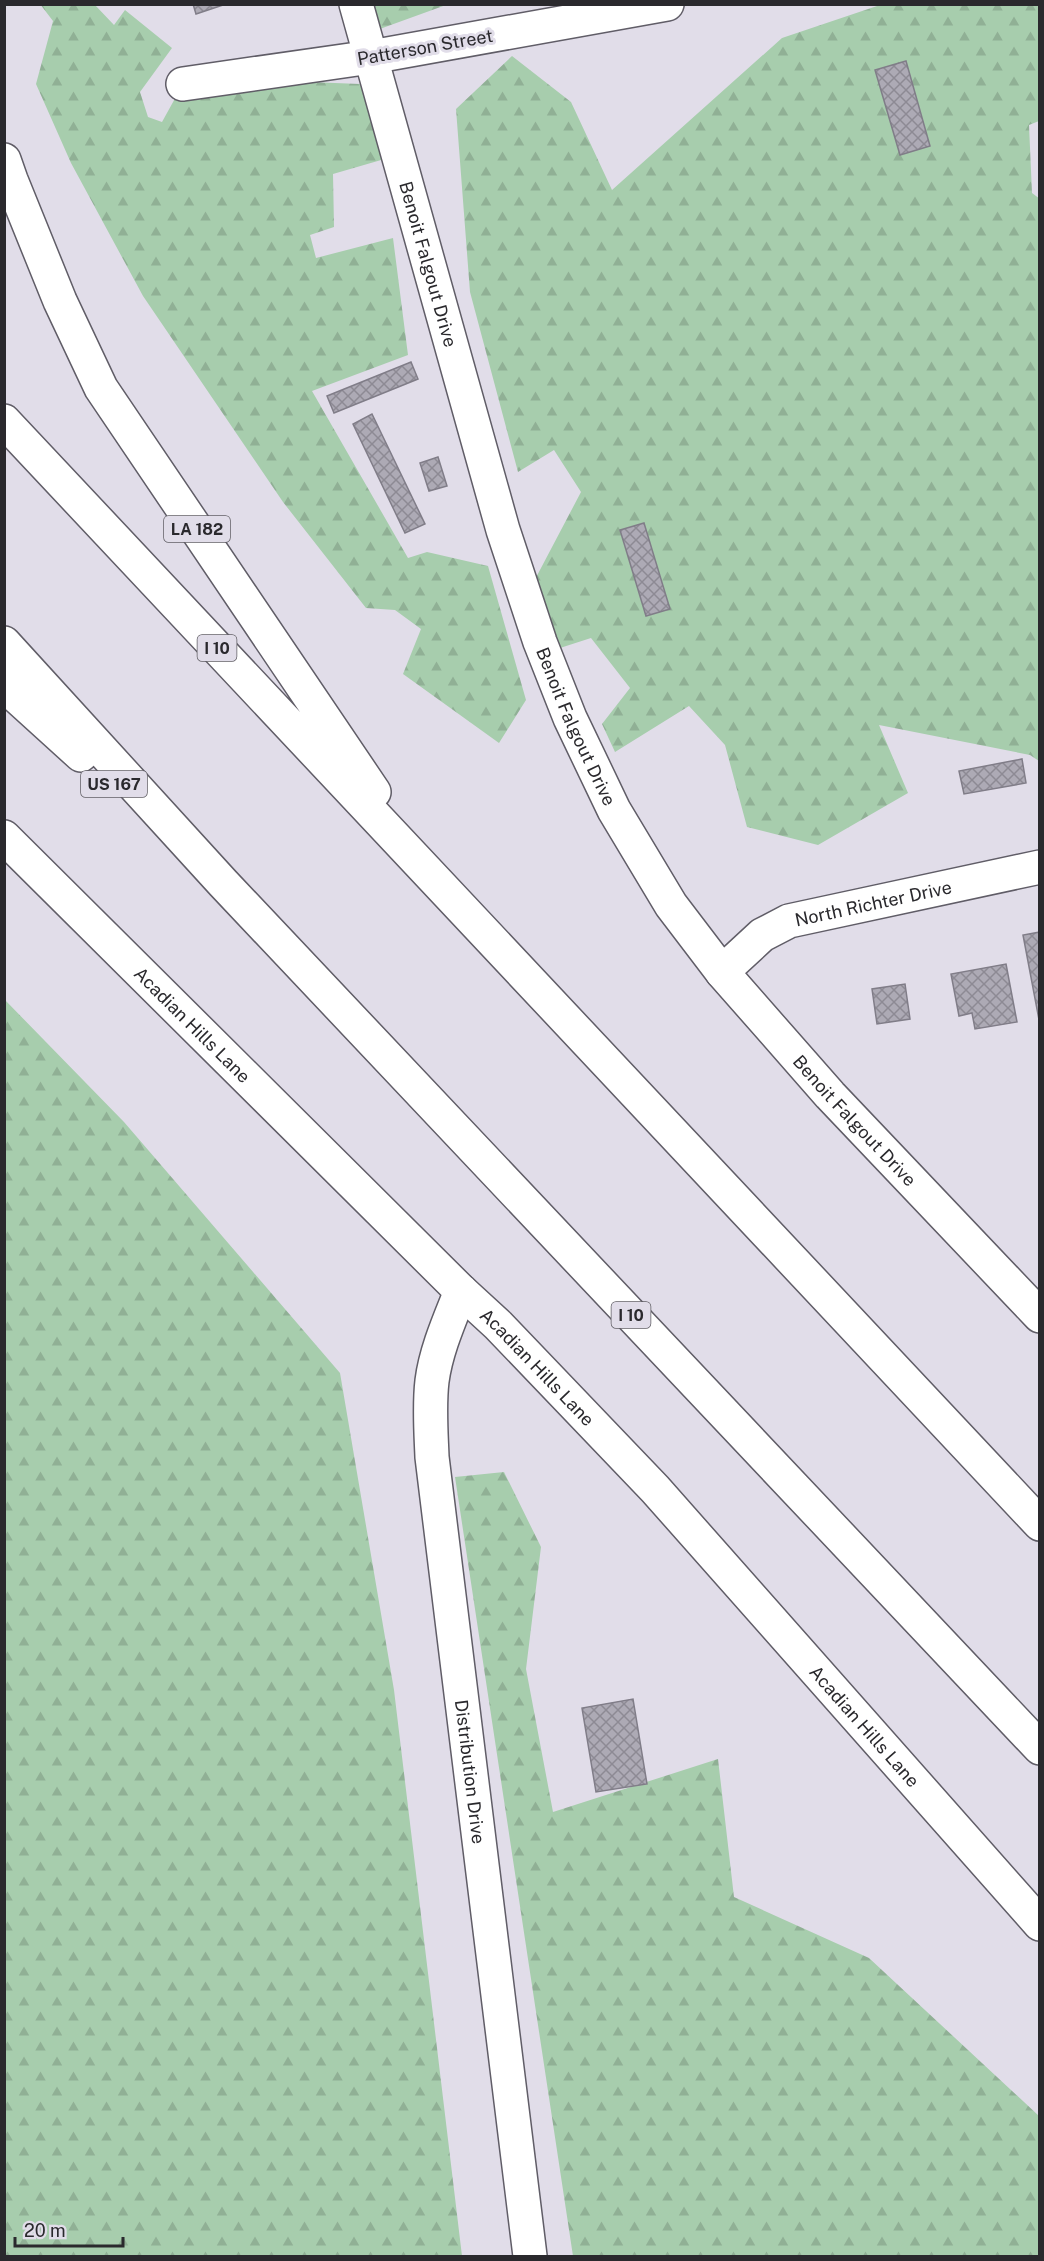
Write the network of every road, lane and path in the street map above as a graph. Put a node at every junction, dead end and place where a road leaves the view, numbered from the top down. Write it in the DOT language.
graph roads {
  1 [pos="356,4"];
  2 [pos="667,4"];
  3 [pos="371,57"];
  4 [pos="183,84"];
  5 [pos="4,160"];
  6 [pos="4,421"];
  7 [pos="4,643"];
  8 [pos="4,685"];
  9 [pos="4,837"];
  10 [pos="1040,867"];
  11 [pos="430,876"];
  12 [pos="223,882"];
  13 [pos="722,972"];
  14 [pos="461,1291"];
  15 [pos="1040,1316"];
  16 [pos="1040,1524"];
  17 [pos="1040,1748"];
  18 [pos="1040,1924"];
  19 [pos="530,2256"];
  1 -- 3 [label="main road, Benoit Falgout Drive"];
  2 -- 3 [label="main road, Patterson Street"];
  3 -- 4 [label="main road, Patterson Street"];
  3 -- 13 [label="main road, Benoit Falgout Drive"];
  5 -- 11 [label="main road, LA 182"];
  6 -- 11 [label="main road, I 10"];
  7 -- 12 [label="main road, I 10"];
  8 -- 12 [label="main road, US 167"];
  9 -- 14 [label="main road, Acadian Hills Lane"];
  10 -- 13 [label="main road, North Richter Drive"];
  11 -- 16 [label="main road, I 10"];
  12 -- 17 [label="main road, I 10"];
  13 -- 15 [label="main road, Benoit Falgout Drive"];
  14 -- 18 [label="main road, Acadian Hills Lane"];
  14 -- 19 [label="main road, Distribution Drive"];
}
